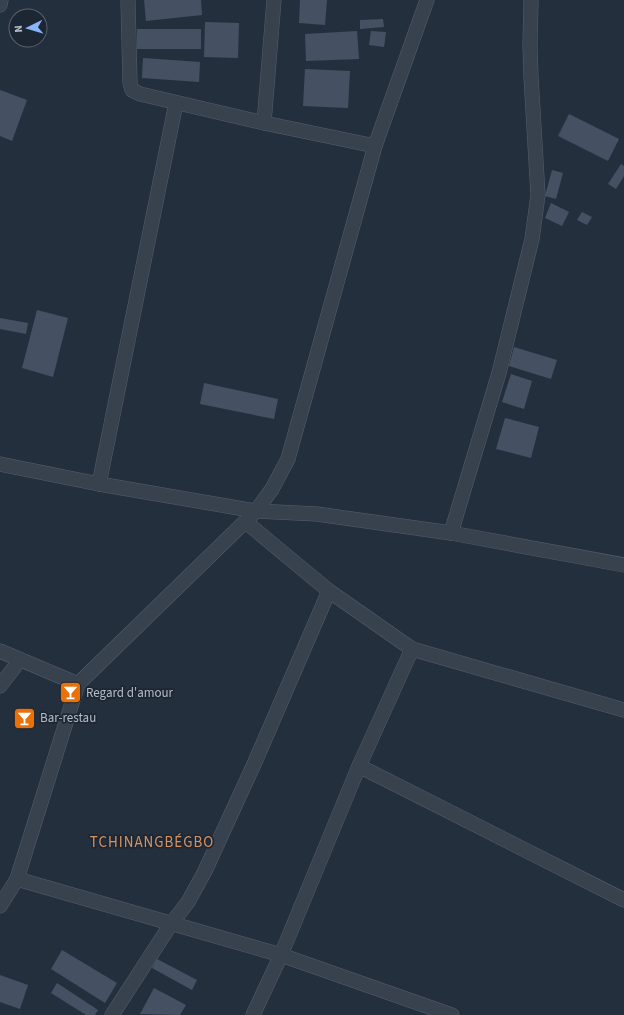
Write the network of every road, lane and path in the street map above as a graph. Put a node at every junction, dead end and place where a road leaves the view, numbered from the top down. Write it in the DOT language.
graph roads {
  1 [pos="1,0"];
  2 [pos="128,0"];
  3 [pos="274,0"];
  4 [pos="427,0"];
  5 [pos="531,0"];
  6 [pos="0,4"];
  7 [pos="176,103"];
  8 [pos="264,123"];
  9 [pos="375,146"];
  10 [pos="0,464"];
  11 [pos="99,484"];
  12 [pos="256,511"];
  13 [pos="246,522"];
  14 [pos="451,534"];
  15 [pos="624,565"];
  16 [pos="329,591"];
  17 [pos="412,649"];
  18 [pos="0,651"];
  19 [pos="20,660"];
  20 [pos="78,684"];
  21 [pos="0,686"];
  22 [pos="624,710"];
  23 [pos="359,766"];
  24 [pos="16,879"];
  25 [pos="624,900"];
  26 [pos="0,906"];
  27 [pos="171,924"];
  28 [pos="281,955"];
  29 [pos="112,1015"];
  30 [pos="253,1015"];
  31 [pos="452,1015"];
  1 -- 6 [label="street"];
  2 -- 7 [label="street"];
  3 -- 8 [label="street"];
  4 -- 9 [label="street"];
  5 -- 14 [label="street"];
  7 -- 8 [label="street"];
  7 -- 11 [label="street"];
  8 -- 9 [label="street"];
  9 -- 12 [label="street"];
  10 -- 11 [label="street"];
  11 -- 12 [label="street"];
  12 -- 13 [label="street"];
  12 -- 14 [label="street"];
  13 -- 16 [label="street"];
  13 -- 20 [label="street"];
  14 -- 15 [label="street"];
  16 -- 17 [label="street"];
  16 -- 27 [label="street"];
  17 -- 22 [label="street"];
  17 -- 23 [label="street"];
  18 -- 19 [label="street"];
  19 -- 20 [label="street"];
  19 -- 21 [label="street"];
  20 -- 24 [label="street"];
  23 -- 25 [label="street"];
  23 -- 28 [label="street"];
  24 -- 26 [label="street"];
  24 -- 27 [label="street"];
  27 -- 28 [label="street"];
  27 -- 29 [label="street"];
  28 -- 30 [label="street"];
  28 -- 31 [label="street"];
}
